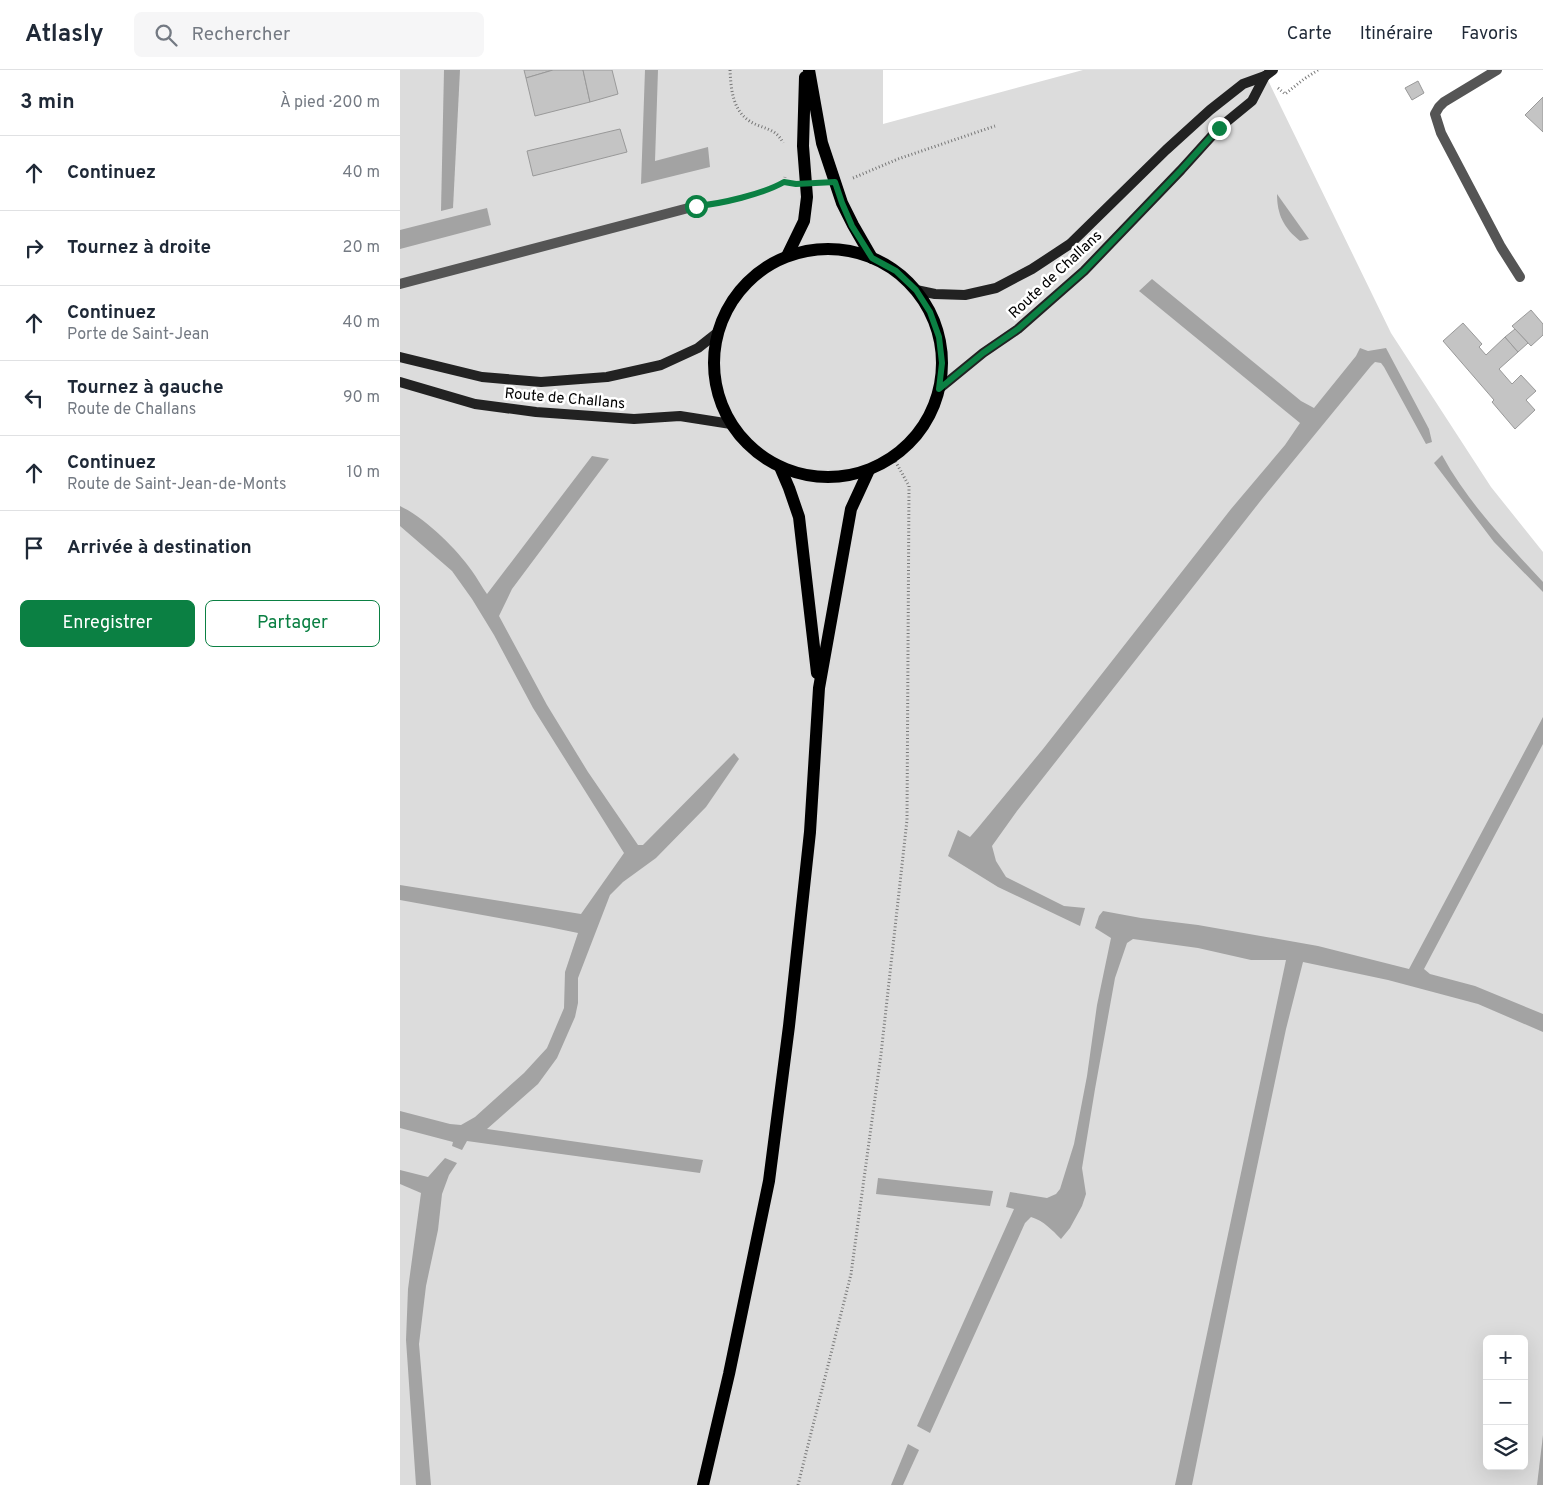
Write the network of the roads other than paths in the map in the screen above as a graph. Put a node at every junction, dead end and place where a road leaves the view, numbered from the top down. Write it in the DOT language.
graph roads {
  1 [pos="805,70"];
  2 [pos="809,70"];
  3 [pos="1497,70"];
  4 [pos="1269,73"];
  5 [pos="696,206"];
  6 [pos="787,256"];
  7 [pos="872,258"];
  8 [pos="1520,277"];
  9 [pos="400,284"];
  10 [pos="916,290"];
  11 [pos="717,333"];
  12 [pos="400,357"];
  13 [pos="400,382"];
  14 [pos="939,389"];
  15 [pos="731,424"];
  16 [pos="780,467"];
  17 [pos="869,470"];
  18 [pos="819,688"];
  19 [pos="703,1485"];
  1 -- 6 [label="main road"];
  2 -- 7 [label="main road"];
  3 -- 8 [label="street"];
  4 -- 10 [label="main road, Route de Challans"];
  4 -- 14 [label="main road, Route de Challans"];
  5 -- 9 [label="street"];
  6 -- 7 [label="main road"];
  6 -- 11 [label="main road"];
  7 -- 10 [label="main road"];
  10 -- 14 [label="main road"];
  11 -- 12 [label="main road, Route de Challans"];
  11 -- 15 [label="main road"];
  13 -- 15 [label="main road, Route de Challans"];
  14 -- 17 [label="main road"];
  15 -- 16 [label="main road"];
  16 -- 17 [label="main road"];
  16 -- 18 [label="main road"];
  17 -- 18 [label="main road"];
  18 -- 19 [label="main road"];
}
